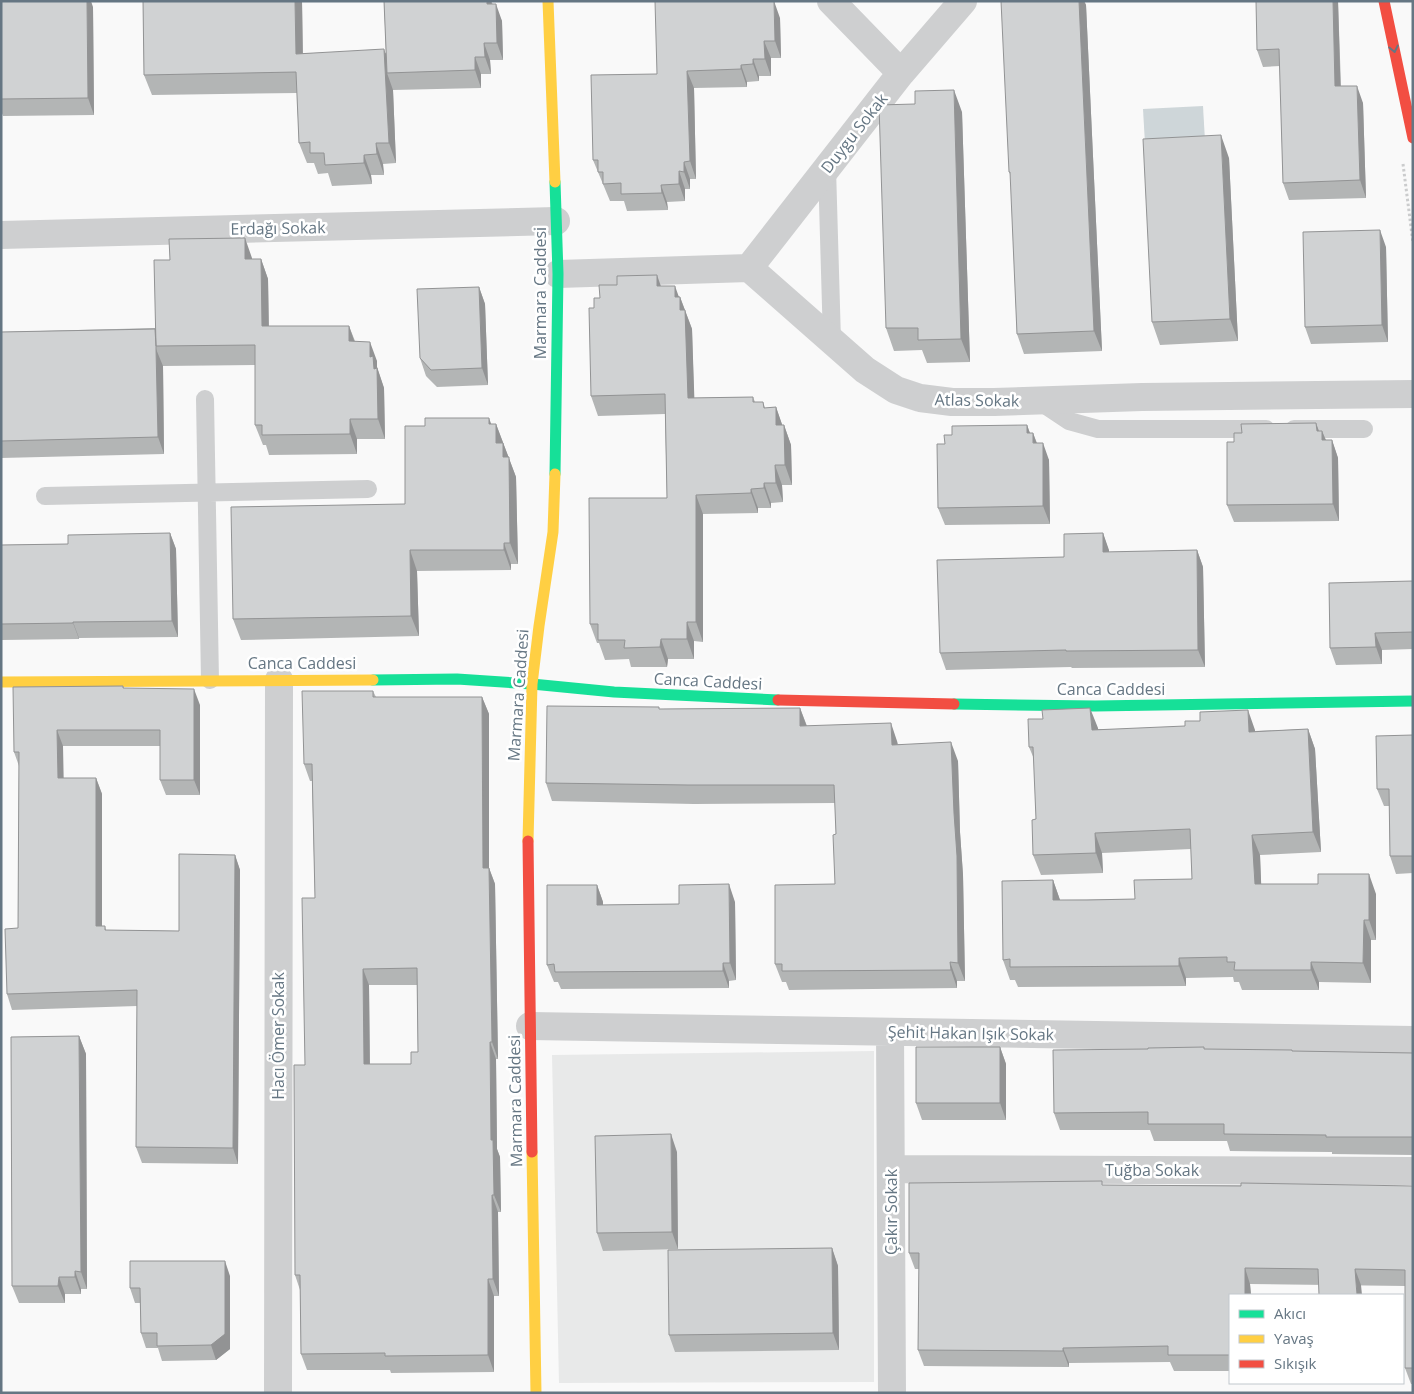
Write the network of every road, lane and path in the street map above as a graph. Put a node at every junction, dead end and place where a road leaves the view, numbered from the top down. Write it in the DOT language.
graph roads {
  1 [pos="548,1"];
  2 [pos="831,1"];
  3 [pos="963,1"];
  4 [pos="1384,1"];
  5 [pos="901,73"];
  6 [pos="1413,138"];
  7 [pos="827,168"];
  8 [pos="556,221"];
  9 [pos="1,235"];
  10 [pos="749,268"];
  11 [pos="558,274"];
  12 [pos="832,341"];
  13 [pos="1413,394"];
  14 [pos="205,399"];
  15 [pos="1040,401"];
  16 [pos="1364,429"];
  17 [pos="368,489"];
  18 [pos="206,493"];
  19 [pos="45,496"];
  20 [pos="210,680"];
  21 [pos="279,680"];
  22 [pos="1,682"];
  23 [pos="532,684"];
  24 [pos="1413,701"];
  25 [pos="530,1026"];
  26 [pos="890,1032"];
  27 [pos="1413,1040"];
  28 [pos="891,1169"];
  29 [pos="1413,1171"];
  30 [pos="278,1393"];
  31 [pos="536,1393"];
  32 [pos="892,1393"];
  1 -- 8 [label="street, Marmara Caddesi"];
  2 -- 5 [label="street"];
  3 -- 5 [label="street, Duygu Sokak"];
  4 -- 6 [label="street, one-way"];
  5 -- 7 [label="street, Duygu Sokak"];
  7 -- 10 [label="street, Duygu Sokak"];
  7 -- 12 [label="lane"];
  8 -- 9 [label="street, Erdağı Sokak"];
  8 -- 11 [label="street, Marmara Caddesi"];
  10 -- 11 [label="street"];
  10 -- 12 [label="street, Atlas Sokak"];
  11 -- 23 [label="street, Marmara Caddesi"];
  12 -- 15 [label="street, Atlas Sokak"];
  13 -- 15 [label="street, Atlas Sokak"];
  14 -- 18 [label="lane"];
  15 -- 16 [label="lane"];
  17 -- 18 [label="lane"];
  18 -- 19 [label="lane"];
  18 -- 20 [label="lane"];
  20 -- 21 [label="street, Canca Caddesi"];
  20 -- 22 [label="street, Canca Caddesi"];
  21 -- 23 [label="street, Canca Caddesi"];
  21 -- 30 [label="street, Hacı Ömer Sokak"];
  23 -- 24 [label="street, Canca Caddesi"];
  23 -- 25 [label="street, Marmara Caddesi"];
  25 -- 26 [label="street, Şehit Hakan Işık Sokak"];
  25 -- 31 [label="street, Marmara Caddesi"];
  26 -- 27 [label="street, Şehit Hakan Işık Sokak"];
  26 -- 28 [label="street, Çakır Sokak"];
  28 -- 29 [label="street, Tuğba Sokak"];
  28 -- 32 [label="street, Çakır Sokak"];
}
